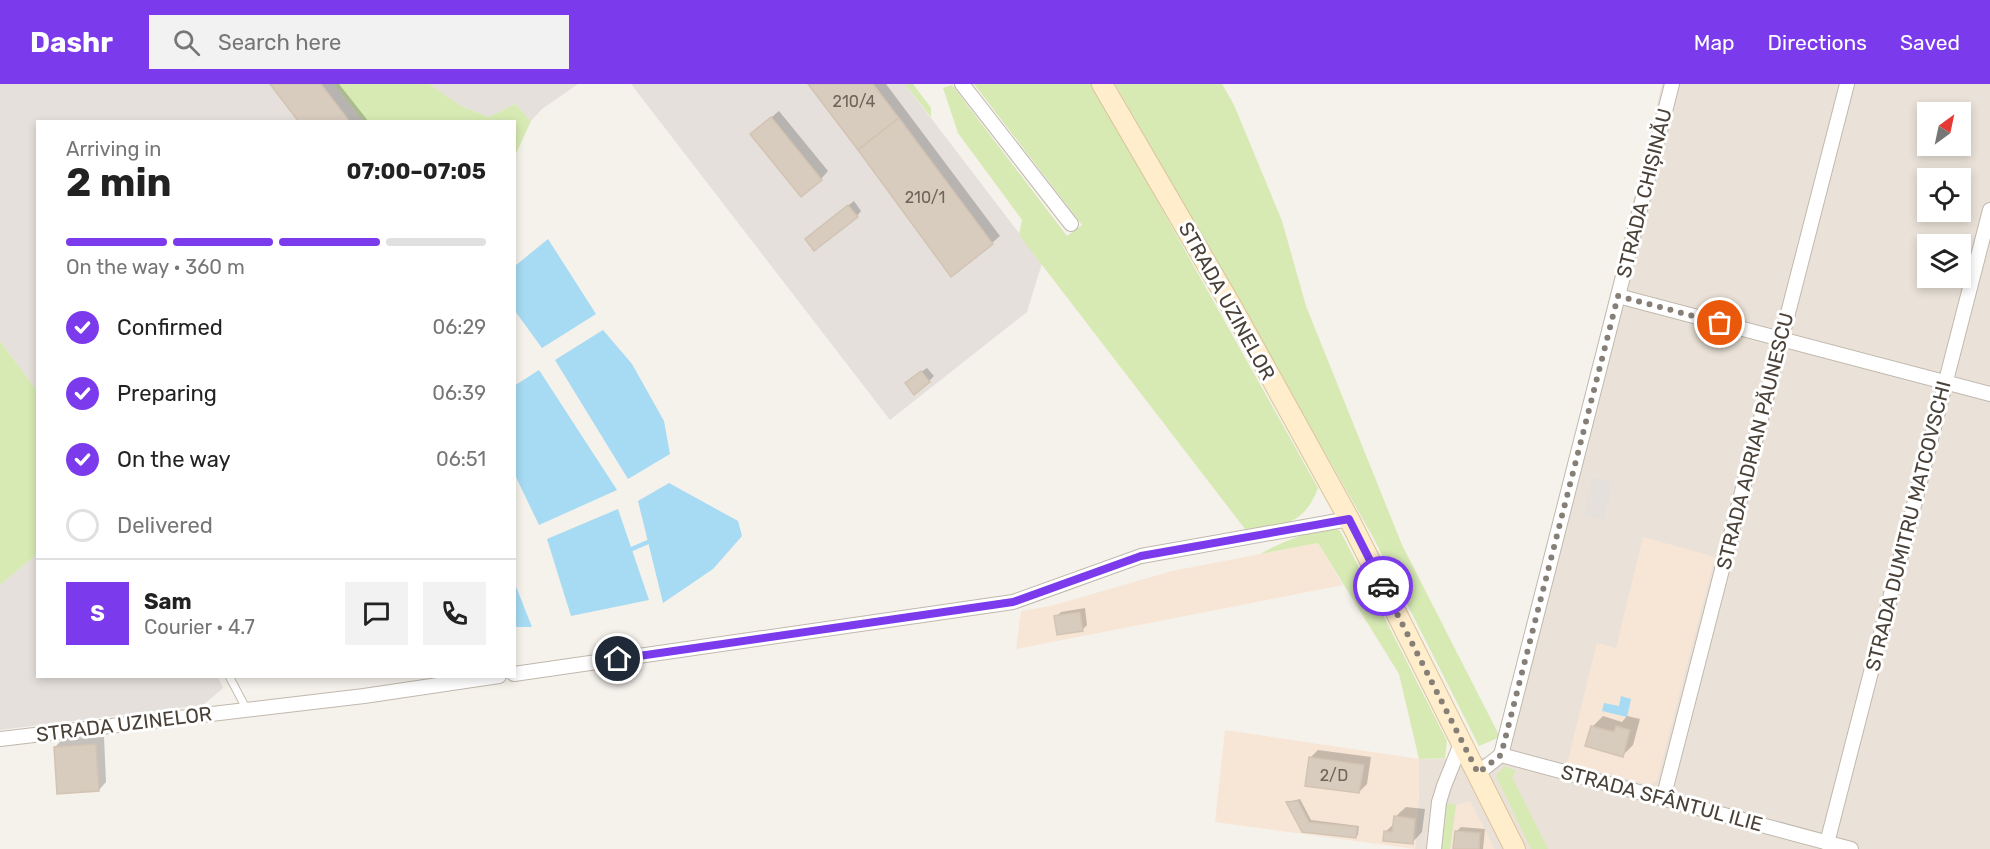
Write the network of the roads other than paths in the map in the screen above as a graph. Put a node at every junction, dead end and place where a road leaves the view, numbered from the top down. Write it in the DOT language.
graph roads {
  1 [pos="962,84"];
  2 [pos="1102,84"];
  3 [pos="1672,84"];
  4 [pos="1847,84"];
  5 [pos="1990,210"];
  6 [pos="1071,224"];
  7 [pos="1618,296"];
  8 [pos="1781,339"];
  9 [pos="1945,382"];
  10 [pos="1990,394"];
  11 [pos="1349,519"];
  12 [pos="516,674"];
  13 [pos="231,678"];
  14 [pos="486,678"];
  15 [pos="247,710"];
  16 [pos="0,739"];
  17 [pos="1462,741"];
  18 [pos="1501,755"];
  19 [pos="1478,773"];
  20 [pos="1663,799"];
  21 [pos="1827,843"];
  22 [pos="1434,849"];
  23 [pos="1515,849"];
  24 [pos="1851,849"];
  1 -- 6 [label="street"];
  2 -- 11 [label="street, STRADA UZINELOR"];
  3 -- 7 [label="street, STRADA CHIȘINĂU"];
  4 -- 8 [label="street, STRADA ADRIAN PĂUNESCU"];
  5 -- 9 [label="street, STRADA DUMITRU MATCOVSCHI"];
  7 -- 8 [label="street"];
  7 -- 18 [label="street, STRADA CHIȘINĂU"];
  8 -- 9 [label="street"];
  8 -- 20 [label="street, STRADA ADRIAN PĂUNESCU"];
  9 -- 10 [label="street"];
  9 -- 21 [label="street, STRADA DUMITRU MATCOVSCHI"];
  11 -- 12 [label="street"];
  11 -- 17 [label="street, STRADA UZINELOR"];
  13 -- 15 [label="lane, STRADA UZINELOR"];
  14 -- 15 [label="street, STRADA UZINELOR"];
  15 -- 16 [label="street, STRADA UZINELOR"];
  17 -- 19 [label="street, STRADA UZINELOR"];
  17 -- 22 [label="street"];
  18 -- 19 [label="street"];
  18 -- 20 [label="street, STRADA SFÂNTUL ILIE"];
  19 -- 23 [label="street, STRADA UZINELOR"];
  20 -- 21 [label="street, STRADA SFÂNTUL ILIE"];
  21 -- 24 [label="street, STRADA SFÂNTUL ILIE"];
}
